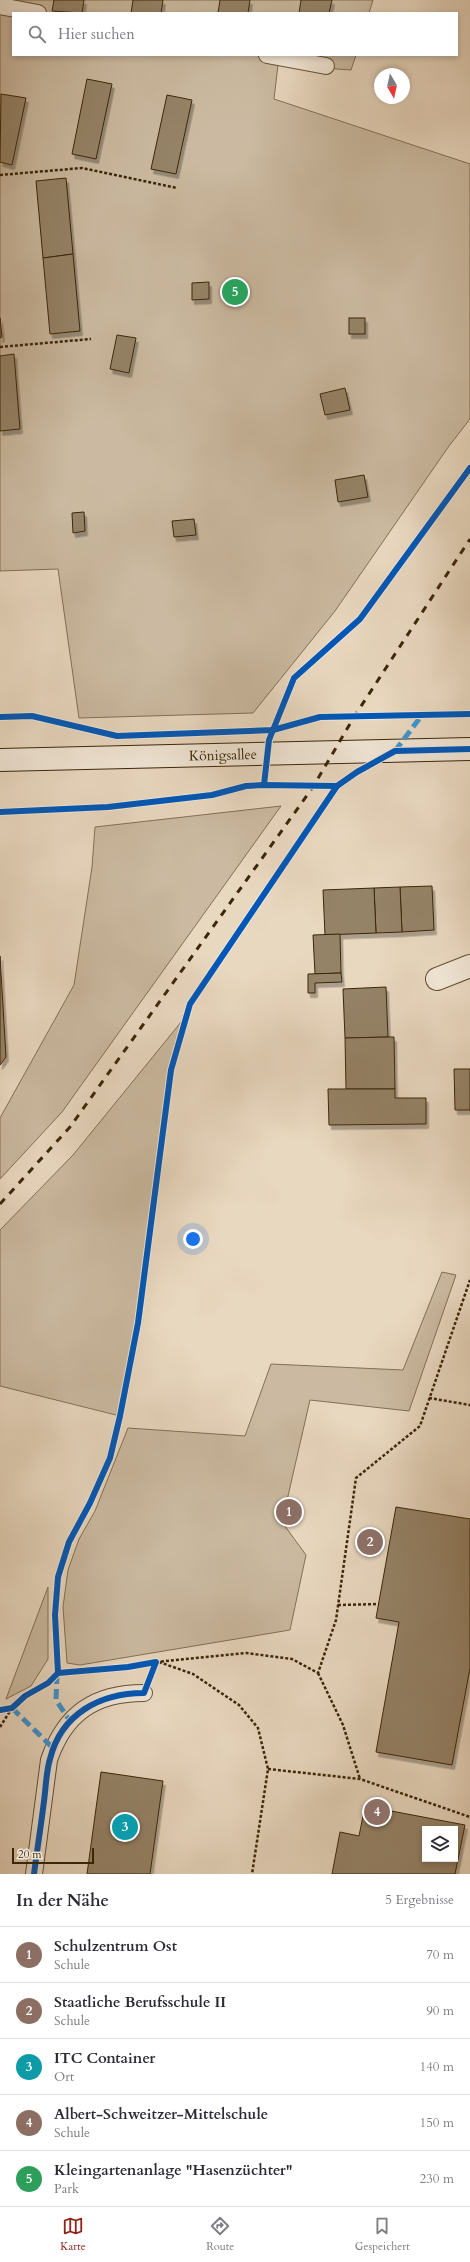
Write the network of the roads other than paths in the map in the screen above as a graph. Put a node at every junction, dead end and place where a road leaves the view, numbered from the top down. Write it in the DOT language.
graph roads {
  1 [pos="0,6"];
  2 [pos="33,12"];
  3 [pos="272,56"];
  4 [pos="326,66"];
  5 [pos="470,749"];
  6 [pos="0,760"];
  7 [pos="470,966"];
  8 [pos="437,979"];
  9 [pos="144,1693"];
  10 [pos="34,1874"];
  1 -- 2 [label="lane"];
  3 -- 4 [label="lane"];
  5 -- 6 [label="main road, Königsallee"];
  7 -- 8 [label="main road"];
  9 -- 10 [label="lane"];
}
